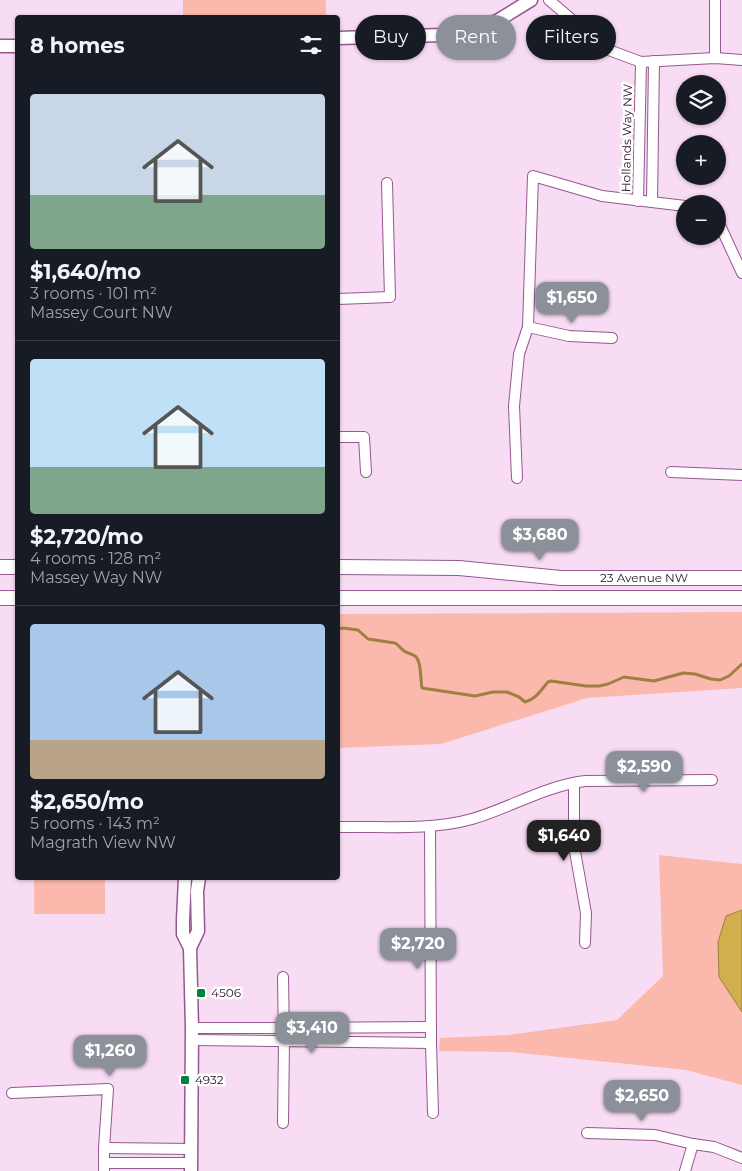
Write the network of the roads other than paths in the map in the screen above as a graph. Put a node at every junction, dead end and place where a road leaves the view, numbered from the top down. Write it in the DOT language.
graph roads {
  1 [pos="531,0"];
  2 [pos="550,0"];
  3 [pos="715,0"];
  4 [pos="340,38"];
  5 [pos="0,46"];
  6 [pos="15,46"];
  7 [pos="715,58"];
  8 [pos="742,60"];
  9 [pos="654,61"];
  10 [pos="641,62"];
  11 [pos="387,183"];
  12 [pos="638,201"];
  13 [pos="652,202"];
  14 [pos="676,205"];
  15 [pos="726,238"];
  16 [pos="742,274"];
  17 [pos="340,299"];
  18 [pos="528,327"];
  19 [pos="612,338"];
  20 [pos="340,437"];
  21 [pos="366,472"];
  22 [pos="672,472"];
  23 [pos="742,475"];
  24 [pos="517,478"];
  25 [pos="0,567"];
  26 [pos="15,567"];
  27 [pos="340,567"];
  28 [pos="742,578"];
  29 [pos="0,598"];
  30 [pos="15,598"];
  31 [pos="340,598"];
  32 [pos="742,598"];
  33 [pos="712,780"];
  34 [pos="574,782"];
  35 [pos="430,826"];
  36 [pos="340,827"];
  37 [pos="185,880"];
  38 [pos="199,880"];
  39 [pos="585,943"];
  40 [pos="190,948"];
  41 [pos="283,977"];
  42 [pos="431,1027"];
  43 [pos="284,1028"];
  44 [pos="192,1034"];
  45 [pos="284,1041"];
  46 [pos="431,1042"];
  47 [pos="12,1092"];
  48 [pos="433,1113"];
  49 [pos="283,1123"];
  50 [pos="586,1133"];
  51 [pos="693,1144"];
  52 [pos="104,1148"];
  53 [pos="191,1148"];
  54 [pos="742,1158"];
  55 [pos="104,1167"];
  56 [pos="191,1167"];
  57 [pos="685,1171"];
  1 -- 4 [label="street"];
  2 -- 10 [label="street"];
  3 -- 7 [label="street"];
  5 -- 6 [label="street"];
  7 -- 8 [label="street"];
  7 -- 9 [label="street"];
  9 -- 10 [label="street"];
  9 -- 13 [label="street, Hollands Way NW"];
  10 -- 12 [label="street, Hollands Way NW"];
  11 -- 17 [label="street"];
  12 -- 13 [label="street, Hollands Way NW"];
  12 -- 18 [label="street"];
  13 -- 14 [label="street, Hollands Way NW"];
  15 -- 16 [label="street"];
  18 -- 19 [label="street"];
  18 -- 24 [label="street"];
  20 -- 21 [label="street"];
  22 -- 23 [label="street"];
  25 -- 26 [label="main road"];
  27 -- 28 [label="main road, 23 Avenue NW"];
  29 -- 30 [label="main road"];
  31 -- 32 [label="main road, 23 Avenue NW"];
  33 -- 34 [label="street"];
  34 -- 35 [label="street"];
  34 -- 39 [label="street"];
  35 -- 36 [label="street"];
  35 -- 42 [label="street"];
  37 -- 40 [label="street"];
  38 -- 40 [label="street"];
  40 -- 44 [label="street"];
  41 -- 43 [label="street"];
  42 -- 43 [label="street"];
  42 -- 46 [label="street"];
  43 -- 44 [label="street"];
  43 -- 45 [label="street"];
  44 -- 45 [label="street"];
  44 -- 53 [label="street"];
  45 -- 46 [label="street"];
  45 -- 49 [label="street"];
  46 -- 48 [label="street"];
  47 -- 52 [label="street"];
  50 -- 51 [label="street"];
  51 -- 54 [label="street"];
  51 -- 57 [label="street"];
  52 -- 53 [label="street"];
  52 -- 55 [label="street"];
  53 -- 56 [label="street"];
  55 -- 56 [label="street"];
}
